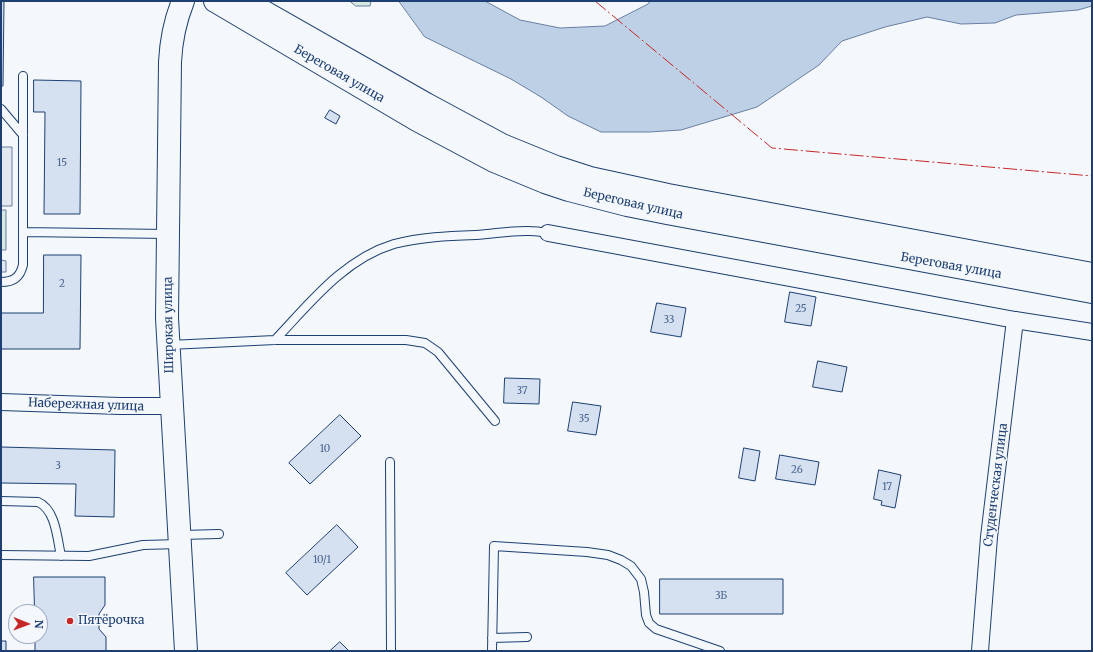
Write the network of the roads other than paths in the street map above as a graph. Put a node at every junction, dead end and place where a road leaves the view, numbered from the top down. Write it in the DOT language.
graph roads {
  1 [pos="182,1"];
  2 [pos="215,1"];
  3 [pos="245,1"];
  4 [pos="23,76"];
  5 [pos="1,109"];
  6 [pos="23,135"];
  7 [pos="23,232"];
  8 [pos="548,233"];
  9 [pos="168,234"];
  10 [pos="1092,274"];
  11 [pos="1,282"];
  12 [pos="1092,292"];
  13 [pos="1015,320"];
  14 [pos="1092,332"];
  15 [pos="275,340"];
  16 [pos="168,345"];
  17 [pos="1,402"];
  18 [pos="172,406"];
  19 [pos="495,421"];
  20 [pos="390,462"];
  21 [pos="1,501"];
  22 [pos="219,534"];
  23 [pos="180,539"];
  24 [pos="1,555"];
  25 [pos="61,556"];
  26 [pos="527,637"];
  27 [pos="492,638"];
  28 [pos="186,651"];
  29 [pos="391,651"];
  30 [pos="492,651"];
  31 [pos="720,651"];
  32 [pos="980,651"];
  1 -- 9 [label="main road, Широкая улица"];
  2 -- 12 [label="main road, Береговая улица"];
  3 -- 10 [label="main road, Береговая улица"];
  4 -- 6 [label="lane"];
  5 -- 6 [label="lane"];
  6 -- 7 [label="lane"];
  7 -- 9 [label="lane"];
  7 -- 11 [label="lane"];
  8 -- 13 [label="street"];
  8 -- 15 [label="lane"];
  9 -- 16 [label="main road, Широкая улица"];
  13 -- 14 [label="street"];
  13 -- 32 [label="street, Студенческая улица"];
  15 -- 16 [label="lane"];
  15 -- 19 [label="lane"];
  16 -- 18 [label="main road, Широкая улица"];
  17 -- 18 [label="street, Набережная улица"];
  18 -- 23 [label="main road, Широкая улица"];
  20 -- 29 [label="lane"];
  21 -- 25 [label="lane"];
  22 -- 23 [label="lane"];
  23 -- 25 [label="lane"];
  23 -- 28 [label="main road, Широкая улица"];
  24 -- 25 [label="lane"];
  26 -- 27 [label="lane"];
  27 -- 30 [label="lane"];
  27 -- 31 [label="lane"];
}
